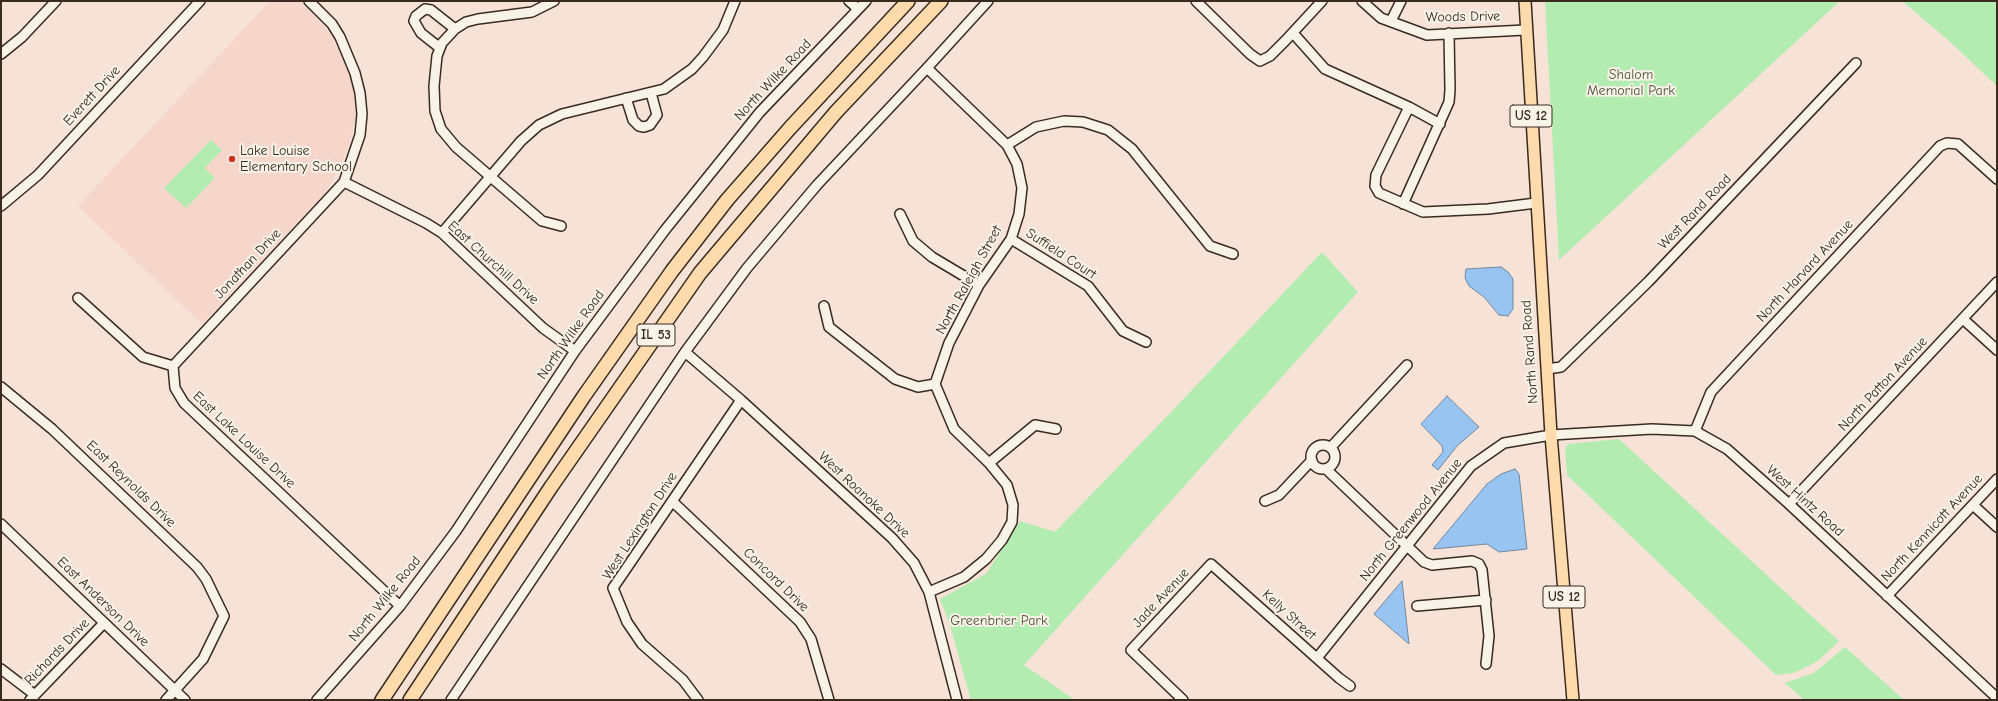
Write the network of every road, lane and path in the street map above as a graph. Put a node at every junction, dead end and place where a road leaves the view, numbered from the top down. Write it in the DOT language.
graph roads {
  1 [pos="56,1"];
  2 [pos="200,1"];
  3 [pos="309,1"];
  4 [pos="554,1"];
  5 [pos="735,1"];
  6 [pos="849,1"];
  7 [pos="866,1"];
  8 [pos="908,1"];
  9 [pos="941,1"];
  10 [pos="988,1"];
  11 [pos="1196,1"];
  12 [pos="1322,1"];
  13 [pos="1362,1"];
  14 [pos="1401,1"];
  15 [pos="1525,1"];
  16 [pos="858,9"];
  17 [pos="1391,21"];
  18 [pos="455,29"];
  19 [pos="1526,30"];
  20 [pos="1293,33"];
  21 [pos="1450,33"];
  22 [pos="440,48"];
  23 [pos="1,54"];
  24 [pos="1856,63"];
  25 [pos="928,68"];
  26 [pos="651,92"];
  27 [pos="626,98"];
  28 [pos="1409,107"];
  29 [pos="1440,124"];
  30 [pos="1007,144"];
  31 [pos="490,178"];
  32 [pos="1997,179"];
  33 [pos="344,182"];
  34 [pos="1536,203"];
  35 [pos="1403,204"];
  36 [pos="1,206"];
  37 [pos="900,214"];
  38 [pos="561,226"];
  39 [pos="442,233"];
  40 [pos="1011,238"];
  41 [pos="1233,254"];
  42 [pos="1997,282"];
  43 [pos="980,285"];
  44 [pos="78,298"];
  45 [pos="824,306"];
  46 [pos="1963,319"];
  47 [pos="1146,342"];
  48 [pos="1997,350"];
  49 [pos="575,351"];
  50 [pos="685,352"];
  51 [pos="1407,365"];
  52 [pos="173,366"];
  53 [pos="1546,369"];
  54 [pos="935,384"];
  55 [pos="1,387"];
  56 [pos="741,400"];
  57 [pos="1056,429"];
  58 [pos="1695,431"];
  59 [pos="1551,435"];
  60 [pos="1331,447"];
  61 [pos="1312,460"];
  62 [pos="990,463"];
  63 [pos="1326,468"];
  64 [pos="1997,479"];
  65 [pos="672,501"];
  66 [pos="1265,501"];
  67 [pos="1789,504"];
  68 [pos="1973,505"];
  69 [pos="1,524"];
  70 [pos="1997,527"];
  71 [pos="1406,546"];
  72 [pos="1211,564"];
  73 [pos="929,592"];
  74 [pos="1887,596"];
  75 [pos="1486,600"];
  76 [pos="400,606"];
  77 [pos="1417,606"];
  78 [pos="104,623"];
  79 [pos="1317,658"];
  80 [pos="1486,664"];
  81 [pos="1,669"];
  82 [pos="1350,686"];
  83 [pos="175,691"];
  84 [pos="32,698"];
  85 [pos="1997,698"];
  86 [pos="166,700"];
  87 [pos="185,700"];
  88 [pos="317,700"];
  89 [pos="382,700"];
  90 [pos="410,700"];
  91 [pos="451,700"];
  92 [pos="698,700"];
  93 [pos="829,700"];
  94 [pos="957,700"];
  95 [pos="1183,700"];
  96 [pos="1573,700"];
  1 -- 23 [label="street"];
  2 -- 36 [label="street, Everett Drive"];
  3 -- 33 [label="street"];
  4 -- 18 [label="street"];
  5 -- 26 [label="street"];
  6 -- 16 [label="street"];
  7 -- 16 [label="street, North Wilke Road"];
  8 -- 89 [label="highway, IL 53"];
  9 -- 90 [label="highway, IL 53"];
  10 -- 25 [label="street"];
  11 -- 20 [label="street"];
  12 -- 20 [label="street"];
  13 -- 17 [label="street, Woods Drive"];
  14 -- 17 [label="street"];
  15 -- 19 [label="main road, North Rand Road / US 12"];
  16 -- 49 [label="street, North Wilke Road"];
  17 -- 21 [label="street, Woods Drive"];
  18 -- 22 [label="street"];
  18 -- 22 [label="street"];
  19 -- 21 [label="street, Woods Drive"];
  19 -- 34 [label="main road, North Rand Road / US 12"];
  20 -- 28 [label="street"];
  21 -- 29 [label="street"];
  22 -- 31 [label="street"];
  24 -- 53 [label="street, West Rand Road"];
  25 -- 30 [label="street, North Raleigh Street"];
  25 -- 50 [label="street"];
  26 -- 27 [label="street"];
  26 -- 27 [label="street"];
  27 -- 31 [label="street"];
  28 -- 29 [label="street"];
  28 -- 35 [label="street"];
  29 -- 35 [label="street"];
  30 -- 40 [label="street, North Raleigh Street"];
  30 -- 41 [label="street"];
  31 -- 38 [label="street"];
  31 -- 39 [label="street"];
  32 -- 58 [label="street, North Harvard Avenue"];
  33 -- 39 [label="street, East Churchill Drive"];
  33 -- 52 [label="street, Jonathan Drive"];
  34 -- 35 [label="street"];
  34 -- 53 [label="main road, North Rand Road / US 12"];
  37 -- 43 [label="street"];
  39 -- 49 [label="street, East Churchill Drive"];
  40 -- 43 [label="street, North Raleigh Street"];
  40 -- 47 [label="street, Suffield Court"];
  42 -- 46 [label="street, North Patton Avenue"];
  43 -- 54 [label="street, North Raleigh Street"];
  44 -- 52 [label="street"];
  45 -- 54 [label="street"];
  46 -- 48 [label="street"];
  46 -- 67 [label="street, North Patton Avenue"];
  49 -- 76 [label="street, North Wilke Road"];
  50 -- 56 [label="street, West Roanoke Drive"];
  50 -- 91 [label="street"];
  51 -- 60 [label="street"];
  52 -- 76 [label="street, East Lake Louise Drive"];
  53 -- 59 [label="main road, North Rand Road / US 12"];
  54 -- 62 [label="street"];
  55 -- 83 [label="street, East Reynolds Drive"];
  56 -- 65 [label="street, West Lexington Drive"];
  56 -- 73 [label="street, West Roanoke Drive"];
  57 -- 62 [label="street"];
  58 -- 59 [label="street, West Hintz Road"];
  58 -- 67 [label="street, West Hintz Road"];
  59 -- 71 [label="street, North Greenwood Avenue"];
  59 -- 96 [label="main road, North Rand Road / US 12"];
  60 -- 61 [label="street"];
  60 -- 63 [label="street"];
  61 -- 63 [label="street"];
  61 -- 66 [label="street"];
  62 -- 73 [label="street"];
  63 -- 71 [label="street"];
  64 -- 68 [label="street, North Kennicott Avenue"];
  65 -- 92 [label="street, West Lexington Drive"];
  65 -- 93 [label="street, Concord Drive"];
  67 -- 74 [label="street, West Hintz Road"];
  68 -- 70 [label="street"];
  68 -- 74 [label="street, North Kennicott Avenue"];
  69 -- 78 [label="street, East Anderson Drive"];
  71 -- 75 [label="street"];
  71 -- 79 [label="street, North Greenwood Avenue"];
  72 -- 79 [label="street, Kelly Street"];
  72 -- 95 [label="street, Jade Avenue"];
  73 -- 94 [label="street, West Roanoke Drive"];
  74 -- 85 [label="street, West Hintz Road"];
  75 -- 77 [label="street"];
  75 -- 80 [label="street"];
  76 -- 88 [label="street, North Wilke Road"];
  78 -- 83 [label="street, East Anderson Drive"];
  78 -- 84 [label="street, Richards Drive"];
  79 -- 82 [label="street, Kelly Street"];
  81 -- 84 [label="street"];
  83 -- 86 [label="street"];
  83 -- 87 [label="street, East Anderson Drive"];
}
